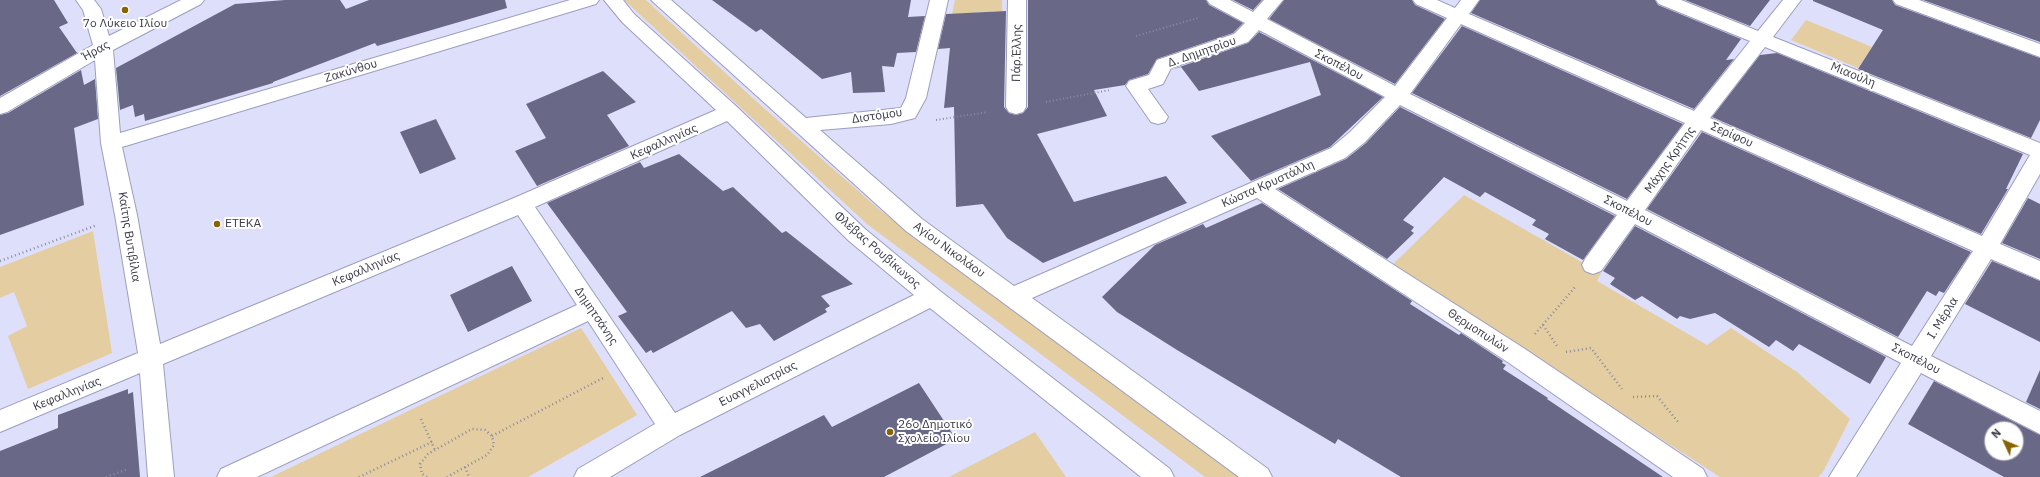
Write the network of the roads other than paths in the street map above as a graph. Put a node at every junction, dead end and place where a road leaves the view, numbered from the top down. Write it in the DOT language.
graph roads {
  1 [pos="86,0"];
  2 [pos="195,0"];
  3 [pos="590,0"];
  4 [pos="613,0"];
  5 [pos="940,0"];
  6 [pos="1018,0"];
  7 [pos="1274,0"];
  8 [pos="1422,0"];
  9 [pos="1665,0"];
  10 [pos="1792,0"];
  11 [pos="1902,0"];
  12 [pos="665,1"];
  13 [pos="1224,4"];
  14 [pos="1464,8"];
  15 [pos="1256,23"];
  16 [pos="1762,39"];
  17 [pos="103,47"];
  18 [pos="2040,51"];
  19 [pos="1396,95"];
  20 [pos="0,107"];
  21 [pos="1016,107"];
  22 [pos="730,112"];
  23 [pos="1158,117"];
  24 [pos="1698,120"];
  25 [pos="802,125"];
  26 [pos="111,143"];
  27 [pos="2040,151"];
  28 [pos="2040,156"];
  29 [pos="1259,189"];
  30 [pos="522,204"];
  31 [pos="1632,213"];
  32 [pos="1987,247"];
  33 [pos="1593,265"];
  34 [pos="2040,272"];
  35 [pos="932,297"];
  36 [pos="1012,297"];
  37 [pos="591,309"];
  38 [pos="152,359"];
  39 [pos="1917,360"];
  40 [pos="0,421"];
  41 [pos="2040,423"];
  42 [pos="671,427"];
  43 [pos="161,477"];
  44 [pos="230,477"];
  45 [pos="587,477"];
  46 [pos="1161,477"];
  47 [pos="1259,477"];
  48 [pos="1694,477"];
  49 [pos="1842,477"];
  1 -- 17 [label="street, Καίτης Βυτιβίλια"];
  2 -- 17 [label="street, Ήρας"];
  3 -- 26 [label="street, Ζακύνθου"];
  4 -- 22 [label="street, Φλέβας Ρουβίκωνος"];
  5 -- 25 [label="street, Διστόμου"];
  6 -- 21 [label="street, Πάρ.Έλλης"];
  7 -- 15 [label="street, Δ. Δημητρίου"];
  8 -- 14 [label="street, Σερίφου"];
  9 -- 16 [label="street, Μιαούλη"];
  10 -- 16 [label="street, Μάχης Κρήτης"];
  11 -- 18 [label="street"];
  12 -- 25 [label="street, Αγίου Νικολάου"];
  13 -- 15 [label="street, Σκοπέλου"];
  14 -- 19 [label="street, Κώστα Κρυστάλλη"];
  14 -- 24 [label="street, Σερίφου"];
  15 -- 19 [label="street, Σκοπέλου"];
  15 -- 23 [label="street, Δ. Δημητρίου"];
  16 -- 24 [label="street, Μάχης Κρήτης"];
  16 -- 27 [label="street, Μιαούλη"];
  17 -- 20 [label="street, Ήρας"];
  17 -- 26 [label="street, Καίτης Βυτιβίλια"];
  19 -- 29 [label="street, Κώστα Κρυστάλλη"];
  19 -- 31 [label="street, Σκοπέλου"];
  22 -- 30 [label="street, Κεφαλληνίας"];
  22 -- 35 [label="street, Φλέβας Ρουβίκωνος"];
  24 -- 31 [label="street, Μάχης Κρήτης"];
  24 -- 32 [label="street, Σερίφου"];
  25 -- 36 [label="street, Αγίου Νικολάου"];
  26 -- 38 [label="street, Καίτης Βυτιβίλια"];
  28 -- 32 [label="street, Ι. Μέρλα"];
  29 -- 36 [label="street, Κώστα Κρυστάλλη"];
  29 -- 48 [label="street, Θερμοπυλών"];
  30 -- 37 [label="street, Δημητσάνης"];
  30 -- 38 [label="street, Κεφαλληνίας"];
  31 -- 33 [label="street, Μάχης Κρήτης"];
  31 -- 39 [label="street, Σκοπέλου"];
  32 -- 34 [label="street, Σερίφου"];
  32 -- 39 [label="street, Ι. Μέρλα"];
  35 -- 42 [label="street, Ευαγγελιστρίας"];
  35 -- 46 [label="street, Φλέβας Ρουβίκωνος"];
  36 -- 47 [label="street, Αγίου Νικολάου"];
  37 -- 42 [label="street, Δημητσάνης"];
  37 -- 44 [label="street"];
  38 -- 40 [label="street, Κεφαλληνίας"];
  38 -- 43 [label="street, Καίτης Βυτιβίλια"];
  39 -- 41 [label="street, Σκοπέλου"];
  39 -- 49 [label="street, Ι. Μέρλα"];
  42 -- 45 [label="street, Ευαγγελιστρίας"];
}
